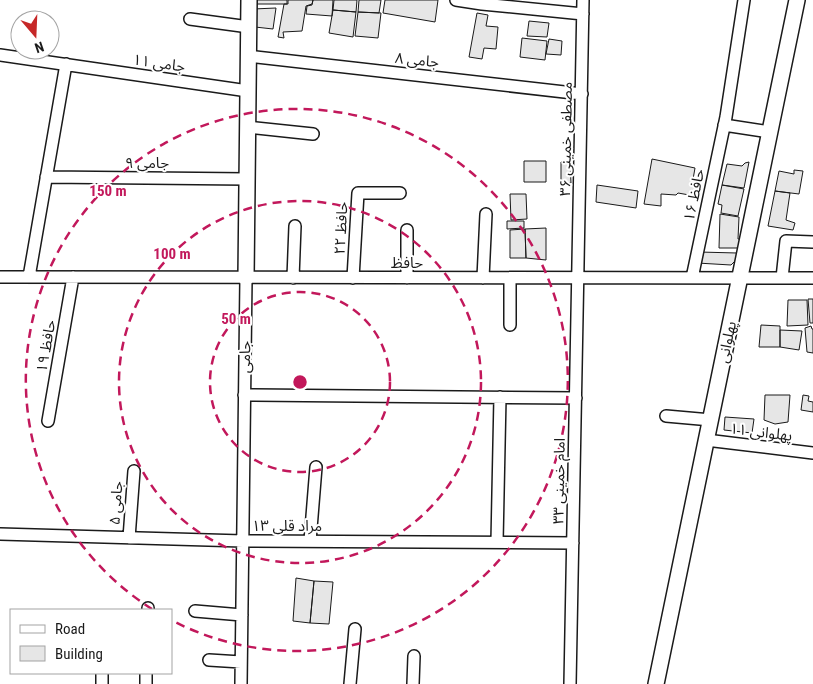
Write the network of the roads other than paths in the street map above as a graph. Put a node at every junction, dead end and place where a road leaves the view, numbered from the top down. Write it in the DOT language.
graph roads {
  1 [pos="249,0"];
  2 [pos="456,0"];
  3 [pos="583,0"];
  4 [pos="744,0"];
  5 [pos="797,0"];
  6 [pos="583,14"];
  7 [pos="190,19"];
  8 [pos="249,26"];
  9 [pos="0,55"];
  10 [pos="248,56"];
  11 [pos="66,64"];
  12 [pos="248,91"];
  13 [pos="582,94"];
  14 [pos="725,121"];
  15 [pos="247,127"];
  16 [pos="770,132"];
  17 [pos="313,134"];
  18 [pos="46,178"];
  19 [pos="247,179"];
  20 [pos="400,193"];
  21 [pos="486,214"];
  22 [pos="295,226"];
  23 [pos="407,230"];
  24 [pos="813,242"];
  25 [pos="0,277"];
  26 [pos="29,277"];
  27 [pos="73,277"];
  28 [pos="246,278"];
  29 [pos="293,278"];
  30 [pos="354,278"];
  31 [pos="407,278"];
  32 [pos="483,278"];
  33 [pos="510,278"];
  34 [pos="578,278"];
  35 [pos="692,278"];
  36 [pos="740,278"];
  37 [pos="782,278"];
  38 [pos="813,278"];
  39 [pos="510,325"];
  40 [pos="244,395"];
  41 [pos="500,397"];
  42 [pos="576,398"];
  43 [pos="666,416"];
  44 [pos="710,420"];
  45 [pos="48,421"];
  46 [pos="706,440"];
  47 [pos="813,453"];
  48 [pos="316,467"];
  49 [pos="134,471"];
  50 [pos="0,534"];
  51 [pos="129,538"];
  52 [pos="243,541"];
  53 [pos="310,541"];
  54 [pos="497,542"];
  55 [pos="573,543"];
  56 [pos="195,611"];
  57 [pos="242,615"];
  58 [pos="356,629"];
  59 [pos="414,656"];
  60 [pos="209,660"];
  61 [pos="241,662"];
  62 [pos="241,684"];
  63 [pos="350,684"];
  64 [pos="413,684"];
  65 [pos="570,684"];
  66 [pos="656,684"];
  1 -- 8 [label="street, جامی"];
  2 -- 6 [label="street"];
  3 -- 6 [label="street, مصطفی خمینی ۳۶"];
  4 -- 14 [label="street, حافظ ۱۶"];
  5 -- 16 [label="street, پهلوانی"];
  6 -- 13 [label="street, مصطفی خمینی ۳۶"];
  7 -- 8 [label="street"];
  8 -- 10 [label="street, جامی"];
  9 -- 11 [label="street, جامی ۱۱"];
  10 -- 12 [label="street, جامی"];
  10 -- 13 [label="street, جامی ۸"];
  11 -- 12 [label="street, جامی ۱۱"];
  11 -- 18 [label="street"];
  12 -- 15 [label="street, جامی"];
  13 -- 34 [label="street, مصطفی خمینی ۳۶"];
  14 -- 16 [label="street"];
  14 -- 35 [label="street, حافظ ۱۶"];
  15 -- 17 [label="street"];
  15 -- 19 [label="street, جامی"];
  16 -- 36 [label="street, پهلوانی"];
  18 -- 19 [label="street, جامی ۹"];
  18 -- 26 [label="street"];
  19 -- 28 [label="street, جامی"];
  20 -- 30 [label="street, حافظ ۲۲"];
  21 -- 32 [label="street"];
  22 -- 29 [label="street"];
  23 -- 31 [label="street"];
  24 -- 37 [label="street"];
  25 -- 26 [label="street, حافظ"];
  26 -- 27 [label="street, حافظ"];
  27 -- 28 [label="street, حافظ"];
  27 -- 45 [label="street, حافظ ۱۹"];
  28 -- 29 [label="street, حافظ"];
  28 -- 40 [label="street, جامی"];
  29 -- 30 [label="street, حافظ"];
  30 -- 31 [label="street, حافظ"];
  31 -- 32 [label="street, حافظ"];
  32 -- 33 [label="street, حافظ"];
  33 -- 34 [label="street, حافظ"];
  33 -- 39 [label="street"];
  34 -- 35 [label="street, حافظ"];
  34 -- 42 [label="street, امام خمینی ۳۳"];
  35 -- 36 [label="street, حافظ"];
  36 -- 37 [label="street, حافظ"];
  36 -- 44 [label="street, پهلوانی"];
  37 -- 38 [label="street, حافظ"];
  40 -- 41 [label="street"];
  40 -- 52 [label="street, جامی"];
  41 -- 42 [label="street"];
  41 -- 54 [label="street"];
  42 -- 55 [label="street, امام خمینی ۳۳"];
  43 -- 44 [label="street"];
  44 -- 46 [label="street, پهلوانی"];
  46 -- 47 [label="street, پهلوانی ۱۱"];
  46 -- 66 [label="street, پهلوانی"];
  48 -- 53 [label="street"];
  49 -- 51 [label="street, جامی ۵"];
  50 -- 51 [label="street, مراد قلی ۱۳"];
  51 -- 52 [label="street, مراد قلی ۱۳"];
  52 -- 53 [label="street, مراد قلی ۱۳"];
  52 -- 57 [label="street, جامی"];
  53 -- 54 [label="street, مراد قلی ۱۳"];
  54 -- 55 [label="street, مراد قلی ۱۳"];
  55 -- 65 [label="street, امام خمینی ۳۳"];
  56 -- 57 [label="street"];
  57 -- 61 [label="street, جامی"];
  58 -- 63 [label="street"];
  59 -- 64 [label="street"];
  60 -- 61 [label="street"];
  61 -- 62 [label="street, جامی"];
}
